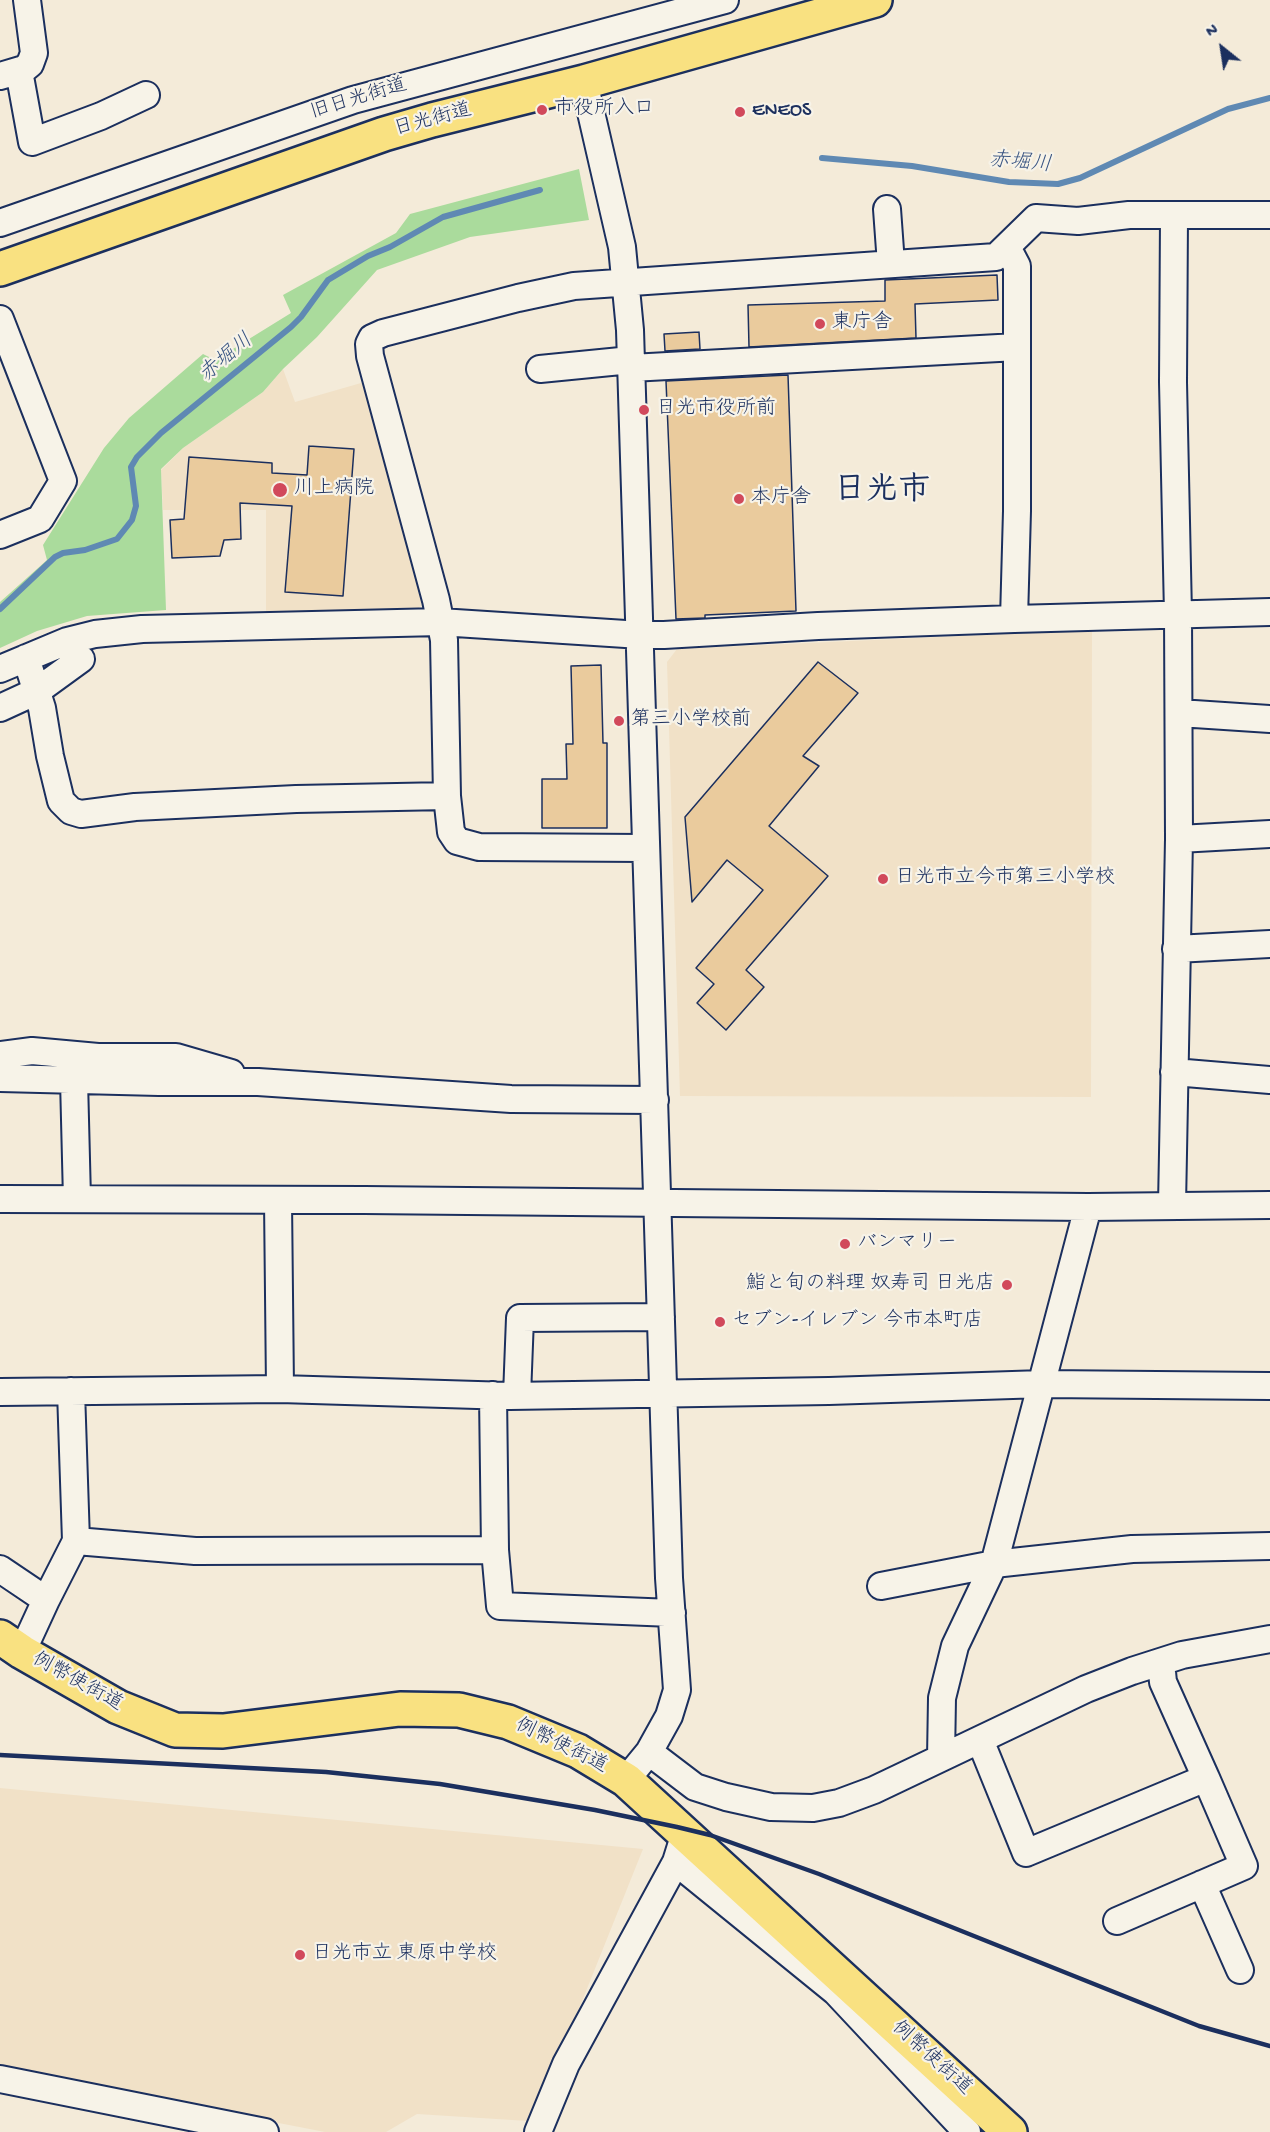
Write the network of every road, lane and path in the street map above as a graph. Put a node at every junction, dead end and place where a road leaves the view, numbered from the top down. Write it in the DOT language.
graph roads {
  1 [pos="27,0"];
  2 [pos="725,0"];
  3 [pos="875,0"];
  4 [pos="9,74"];
  5 [pos="584,82"];
  6 [pos="146,95"];
  7 [pos="887,209"];
  8 [pos="1270,215"];
  9 [pos="1174,216"];
  10 [pos="0,223"];
  11 [pos="1007,247"];
  12 [pos="891,264"];
  13 [pos="0,269"];
  14 [pos="626,282"];
  15 [pos="0,319"];
  16 [pos="1017,347"];
  17 [pos="631,364"];
  18 [pos="540,369"];
  19 [pos="0,535"];
  20 [pos="1270,612"];
  21 [pos="1178,614"];
  22 [pos="1014,619"];
  23 [pos="440,622"];
  24 [pos="640,635"];
  25 [pos="26,658"];
  26 [pos="81,659"];
  27 [pos="0,669"];
  28 [pos="37,691"];
  29 [pos="0,708"];
  30 [pos="1179,713"];
  31 [pos="1270,719"];
  32 [pos="447,796"];
  33 [pos="1270,834"];
  34 [pos="1179,839"];
  35 [pos="645,848"];
  36 [pos="1270,944"];
  37 [pos="1176,949"];
  38 [pos="0,1055"];
  39 [pos="1174,1072"];
  40 [pos="0,1078"];
  41 [pos="74,1080"];
  42 [pos="1270,1080"];
  43 [pos="258,1082"];
  44 [pos="655,1100"];
  45 [pos="0,1199"];
  46 [pos="77,1199"];
  47 [pos="278,1200"];
  48 [pos="657,1203"];
  49 [pos="1172,1205"];
  50 [pos="1270,1205"];
  51 [pos="1088,1207"];
  52 [pos="661,1317"];
  53 [pos="1043,1384"];
  54 [pos="1270,1386"];
  55 [pos="280,1389"];
  56 [pos="71,1391"];
  57 [pos="0,1392"];
  58 [pos="662,1394"];
  59 [pos="505,1396"];
  60 [pos="76,1541"];
  61 [pos="1270,1546"];
  62 [pos="495,1550"];
  63 [pos="994,1564"];
  64 [pos="0,1569"];
  65 [pos="881,1586"];
  66 [pos="46,1600"];
  67 [pos="672,1613"];
  68 [pos="1270,1639"];
  69 [pos="11,1645"];
  70 [pos="1161,1662"];
  71 [pos="980,1740"];
  72 [pos="649,1752"];
  73 [pos="941,1758"];
  74 [pos="1206,1778"];
  75 [pos="626,1780"];
  76 [pos="680,1848"];
  77 [pos="1202,1884"];
  78 [pos="1117,1922"];
  79 [pos="1240,1970"];
  80 [pos="0,2079"];
  81 [pos="265,2132"];
  82 [pos="538,2132"];
  83 [pos="967,2132"];
  84 [pos="1010,2132"];
  1 -- 4 [label="street"];
  2 -- 10 [label="street, 旧日光街道"];
  3 -- 5 [label="highway, 日光街道"];
  4 -- 6 [label="street"];
  5 -- 13 [label="highway, 日光街道"];
  5 -- 14 [label="street"];
  7 -- 12 [label="street"];
  8 -- 9 [label="street"];
  9 -- 11 [label="street"];
  9 -- 21 [label="street"];
  11 -- 12 [label="street"];
  11 -- 16 [label="street"];
  12 -- 14 [label="street"];
  14 -- 17 [label="street"];
  14 -- 23 [label="street"];
  15 -- 19 [label="street"];
  16 -- 17 [label="street"];
  16 -- 22 [label="street"];
  17 -- 18 [label="street"];
  17 -- 24 [label="street"];
  20 -- 21 [label="street"];
  21 -- 22 [label="street"];
  21 -- 30 [label="street"];
  22 -- 24 [label="street"];
  23 -- 24 [label="street"];
  23 -- 25 [label="street"];
  23 -- 32 [label="street"];
  24 -- 35 [label="street"];
  25 -- 27 [label="street"];
  25 -- 28 [label="street"];
  26 -- 28 [label="street"];
  28 -- 29 [label="street"];
  28 -- 32 [label="street"];
  30 -- 31 [label="street"];
  30 -- 34 [label="street"];
  32 -- 35 [label="street"];
  33 -- 34 [label="street"];
  34 -- 37 [label="street"];
  35 -- 44 [label="street"];
  36 -- 37 [label="street"];
  37 -- 39 [label="street"];
  38 -- 43 [label="street"];
  39 -- 42 [label="street"];
  39 -- 49 [label="street"];
  40 -- 41 [label="street"];
  41 -- 43 [label="street"];
  41 -- 46 [label="street"];
  43 -- 44 [label="street"];
  44 -- 48 [label="street"];
  45 -- 46 [label="street"];
  46 -- 47 [label="street"];
  47 -- 48 [label="street"];
  47 -- 55 [label="street"];
  48 -- 51 [label="street"];
  48 -- 52 [label="street"];
  49 -- 50 [label="street"];
  49 -- 51 [label="street"];
  51 -- 53 [label="street"];
  52 -- 58 [label="street"];
  52 -- 59 [label="street"];
  53 -- 54 [label="street"];
  53 -- 58 [label="street"];
  53 -- 63 [label="street"];
  55 -- 56 [label="street"];
  55 -- 59 [label="street"];
  56 -- 57 [label="street"];
  56 -- 60 [label="street"];
  58 -- 59 [label="street"];
  58 -- 67 [label="street"];
  59 -- 62 [label="street"];
  60 -- 62 [label="street"];
  60 -- 66 [label="street"];
  61 -- 63 [label="street"];
  62 -- 67 [label="street"];
  63 -- 65 [label="street"];
  63 -- 73 [label="street"];
  64 -- 66 [label="street"];
  66 -- 69 [label="street"];
  67 -- 72 [label="street"];
  68 -- 70 [label="street"];
  69 -- 75 [label="highway, 例幣使街道"];
  70 -- 71 [label="street"];
  70 -- 74 [label="street"];
  71 -- 73 [label="street"];
  71 -- 74 [label="street"];
  72 -- 73 [label="street"];
  72 -- 75 [label="street"];
  74 -- 77 [label="street"];
  75 -- 76 [label="highway, 例幣使街道"];
  76 -- 82 [label="street"];
  76 -- 83 [label="street"];
  76 -- 84 [label="highway, 例幣使街道"];
  77 -- 78 [label="street"];
  77 -- 79 [label="street"];
  80 -- 81 [label="street"];
}
